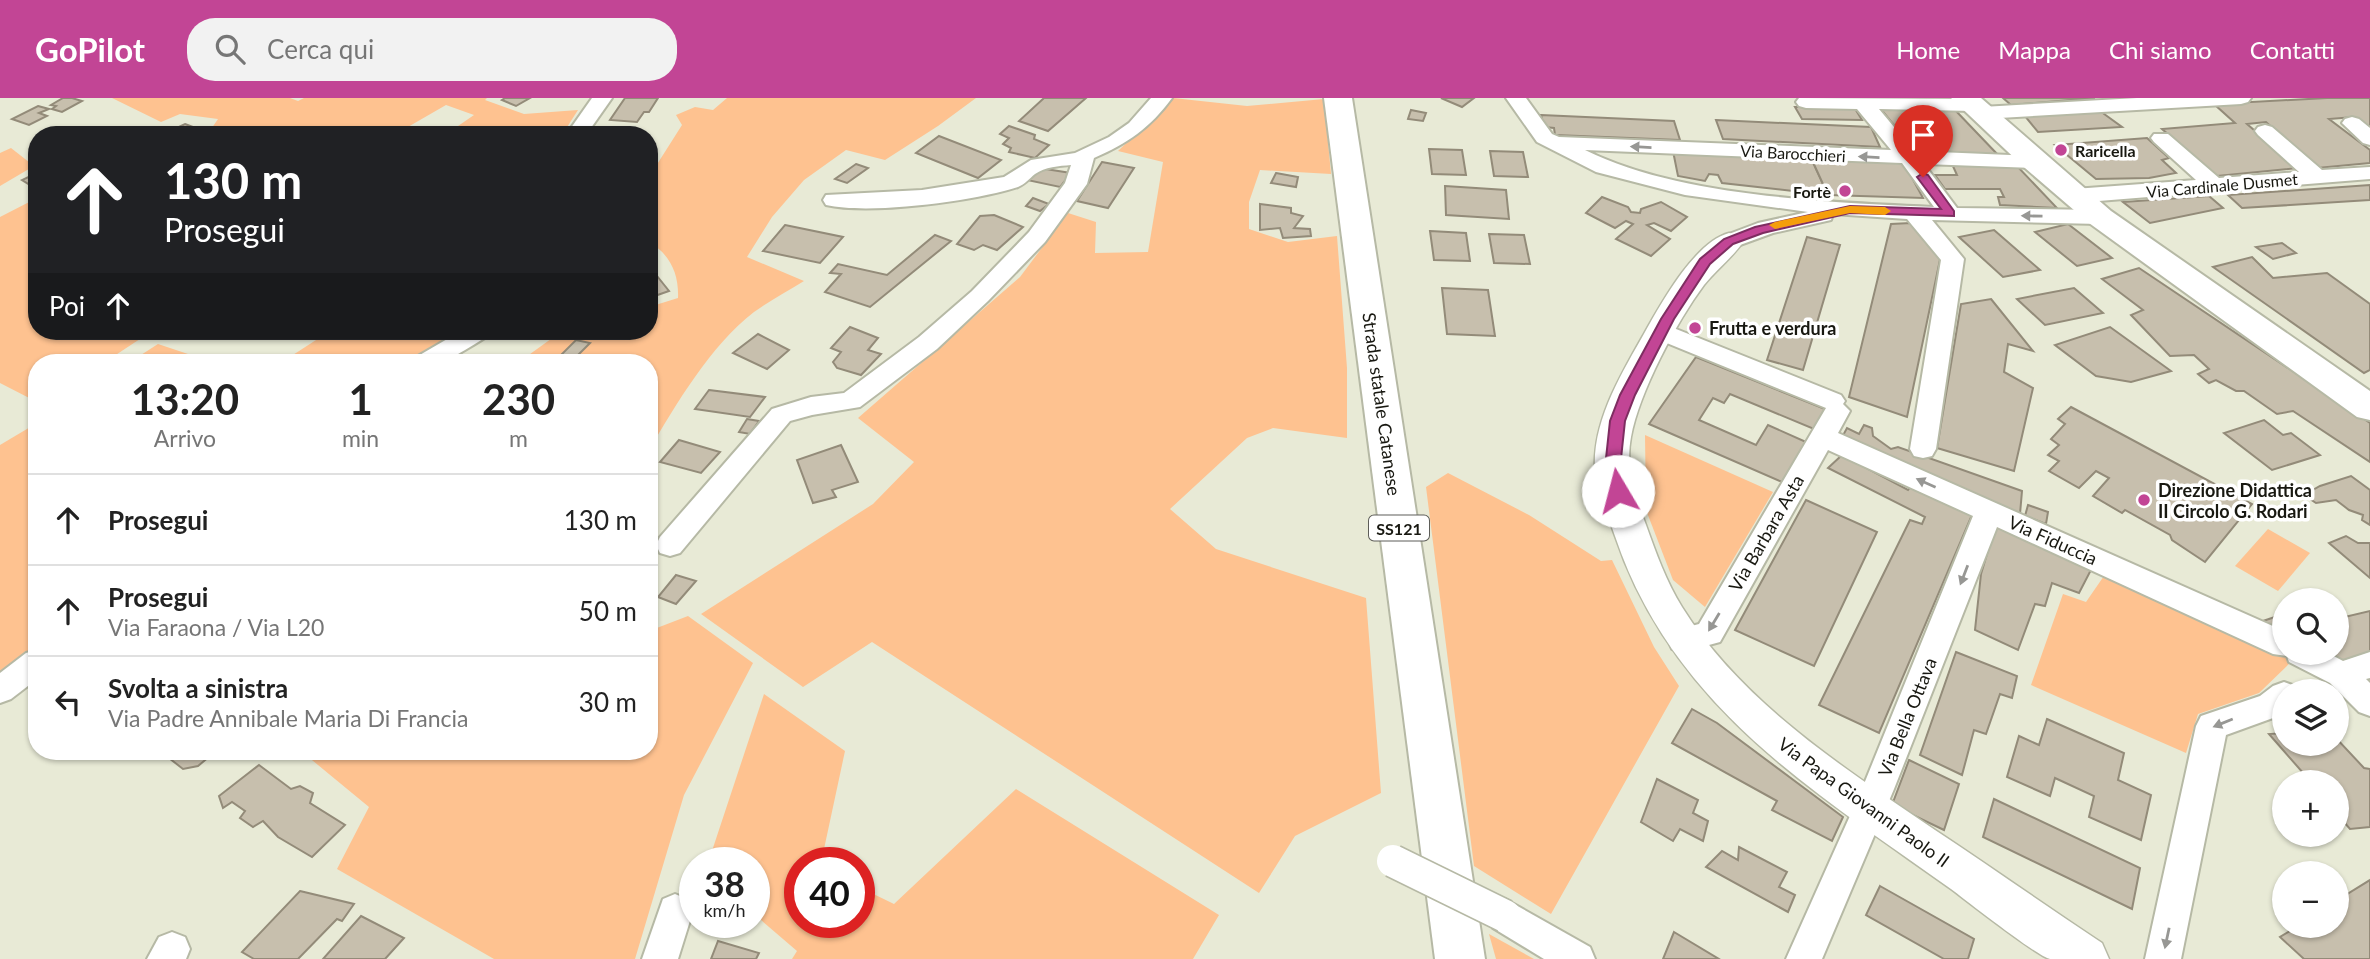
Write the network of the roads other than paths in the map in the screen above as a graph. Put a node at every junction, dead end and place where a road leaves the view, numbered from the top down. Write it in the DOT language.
graph roads {
  1 [pos="602,98"];
  2 [pos="1163,98"];
  3 [pos="1338,98"];
  4 [pos="1516,98"];
  5 [pos="2241,98"];
  6 [pos="1861,101"];
  7 [pos="1806,102"];
  8 [pos="1973,106"];
  9 [pos="2351,123"];
  10 [pos="582,126"];
  11 [pos="2265,131"];
  12 [pos="2161,138"];
  13 [pos="2370,139"];
  14 [pos="1551,142"];
  15 [pos="1084,159"];
  16 [pos="1910,159"];
  17 [pos="2035,162"];
  18 [pos="2370,173"];
  19 [pos="2317,177"];
  20 [pos="2216,186"];
  21 [pos="1717,195"];
  22 [pos="2074,196"];
  23 [pos="834,200"];
  24 [pos="1765,201"];
  25 [pos="1850,209"];
  26 [pos="1914,213"];
  27 [pos="1950,214"];
  28 [pos="2100,217"];
  29 [pos="1737,228"];
  30 [pos="1766,228"];
  31 [pos="1661,331"];
  32 [pos="461,340"];
  33 [pos="439,354"];
  34 [pos="2370,408"];
  35 [pos="1823,437"];
  36 [pos="1923,449"];
  37 [pos="1989,511"];
  38 [pos="670,545"];
  39 [pos="1683,640"];
  40 [pos="2272,640"];
  41 [pos="2330,665"];
  42 [pos="2335,665"];
  43 [pos="28,669"];
  44 [pos="2308,679"];
  45 [pos="0,690"];
  46 [pos="2370,703"];
  47 [pos="2272,705"];
  48 [pos="1870,808"];
  49 [pos="1393,861"];
  50 [pos="675,911"];
  51 [pos="660,959"];
  52 [pos="1460,959"];
  53 [pos="1577,959"];
  54 [pos="1804,959"];
  55 [pos="2087,959"];
  56 [pos="2163,959"];
  1 -- 10 [label="street"];
  2 -- 15 [label="street"];
  3 -- 52 [label="main road, Strada statale Catanese / SS121"];
  4 -- 14 [label="street"];
  5 -- 8 [label="street"];
  6 -- 7 [label="street"];
  6 -- 8 [label="street"];
  6 -- 16 [label="street"];
  8 -- 17 [label="main road"];
  9 -- 13 [label="street"];
  11 -- 19 [label="street"];
  12 -- 20 [label="street"];
  16 -- 14 [label="street, Via Barocchieri, one-way"];
  14 -- 21 [label="street"];
  15 -- 23 [label="street"];
  15 -- 38 [label="street"];
  16 -- 17 [label="street, Via Barocchieri"];
  16 -- 27 [label="street"];
  17 -- 22 [label="main road"];
  18 -- 19 [label="street, Via Cardinale Dusmet"];
  19 -- 20 [label="street, Via Cardinale Dusmet"];
  20 -- 22 [label="street, Via Cardinale Dusmet"];
  21 -- 24 [label="street"];
  21 -- 29 [label="street"];
  22 -- 28 [label="main road"];
  24 -- 25 [label="street"];
  24 -- 29 [label="street"];
  25 -- 26 [label="street"];
  25 -- 30 [label="street"];
  26 -- 27 [label="street"];
  26 -- 36 [label="street"];
  28 -- 27 [label="street, one-way"];
  28 -- 34 [label="main road"];
  29 -- 30 [label="street"];
  29 -- 30 [label="street"];
  29 -- 31 [label="street, Via Papa Giovanni Paolo II"];
  31 -- 35 [label="street, Via Barbara Asta"];
  31 -- 39 [label="street, Via Papa Giovanni Paolo II"];
  32 -- 33 [label="street"];
  37 -- 35 [label="street, Via Fiduccia, one-way"];
  35 -- 39 [label="street, Via Barbara Asta, one-way"];
  37 -- 40 [label="street, Via Fiduccia"];
  37 -- 48 [label="street, Via Bella Ottava, one-way"];
  39 -- 48 [label="street, Via Papa Giovanni Paolo II"];
  41 -- 44 [label="street"];
  42 -- 46 [label="street"];
  43 -- 45 [label="street"];
  47 -- 56 [label="street, one-way"];
  48 -- 54 [label="street, Via Bella Ottava"];
  48 -- 55 [label="street, Via Papa Giovanni Paolo II"];
  49 -- 53 [label="street, bridge"];
  50 -- 51 [label="street"];
}
